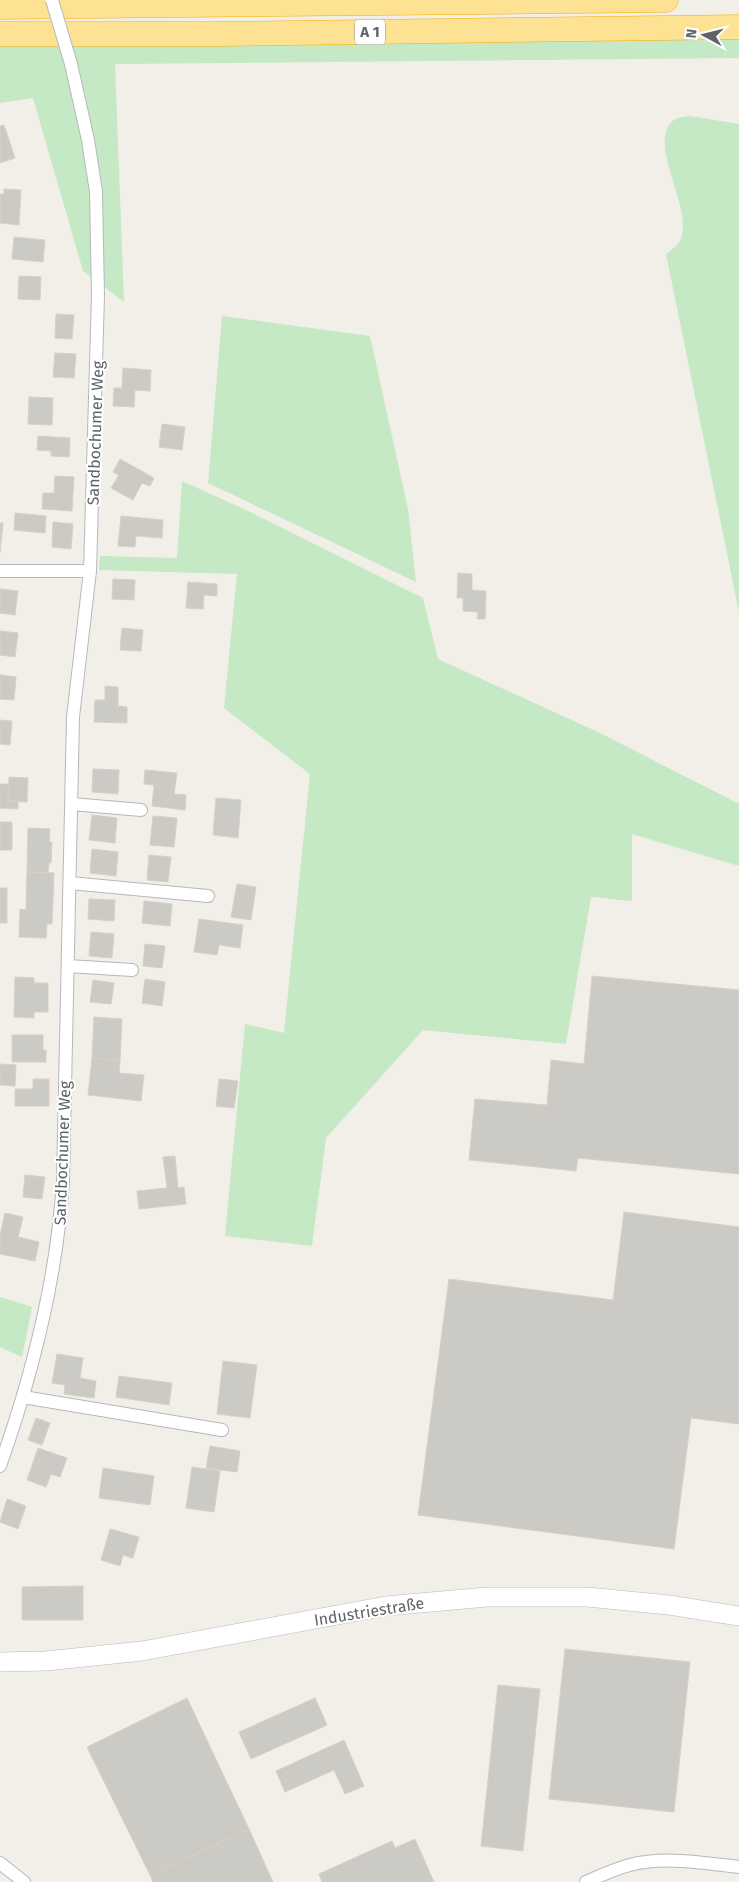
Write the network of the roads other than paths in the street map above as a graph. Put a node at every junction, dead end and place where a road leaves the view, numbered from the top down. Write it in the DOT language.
graph roads {
  1 [pos="46,0"];
  2 [pos="666,0"];
  3 [pos="61,3"];
  4 [pos="0,7"];
  5 [pos="739,27"];
  6 [pos="0,34"];
  7 [pos="0,571"];
  8 [pos="90,571"];
  9 [pos="72,804"];
  10 [pos="141,810"];
  11 [pos="70,883"];
  12 [pos="208,896"];
  13 [pos="68,966"];
  14 [pos="132,970"];
  15 [pos="23,1398"];
  16 [pos="222,1430"];
  17 [pos="0,1466"];
  18 [pos="739,1616"];
  19 [pos="0,1662"];
  20 [pos="0,1863"];
  21 [pos="739,1867"];
  22 [pos="24,1882"];
  23 [pos="586,1882"];
  1 -- 3 [label="highway"];
  2 -- 3 [label="highway, A 1"];
  3 -- 4 [label="highway, A 1"];
  3 -- 8 [label="street, Sandbochumer Weg, bridge"];
  5 -- 6 [label="highway, A 1"];
  7 -- 8 [label="street"];
  8 -- 9 [label="street, Sandbochumer Weg"];
  9 -- 10 [label="street"];
  9 -- 11 [label="street, Sandbochumer Weg"];
  11 -- 12 [label="street"];
  11 -- 13 [label="street, Sandbochumer Weg"];
  13 -- 14 [label="street"];
  13 -- 15 [label="street, Sandbochumer Weg"];
  15 -- 16 [label="street"];
  15 -- 17 [label="street, Sandbochumer Weg"];
  18 -- 19 [label="street, Industriestraße"];
  20 -- 22 [label="street"];
  21 -- 23 [label="street"];
}
